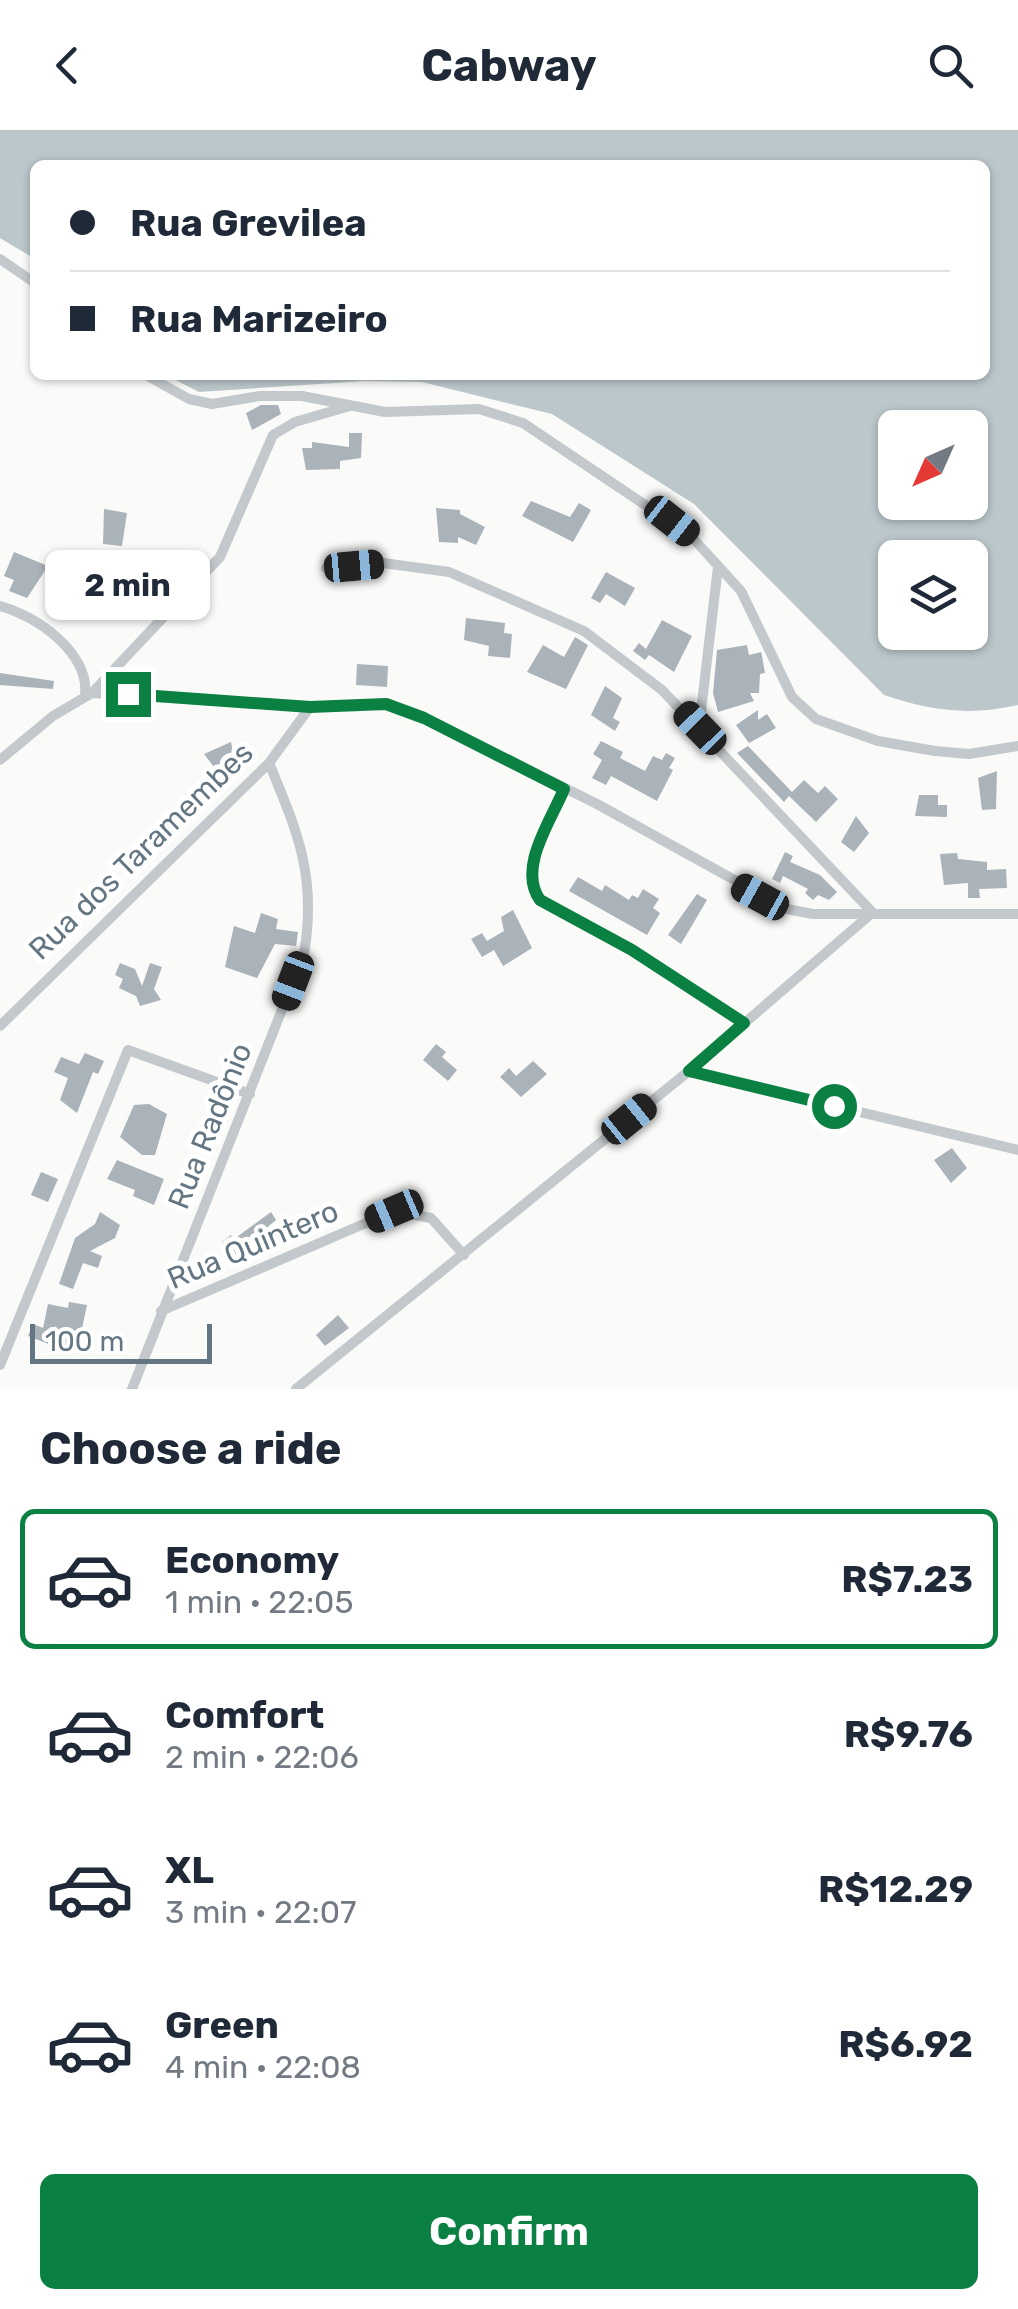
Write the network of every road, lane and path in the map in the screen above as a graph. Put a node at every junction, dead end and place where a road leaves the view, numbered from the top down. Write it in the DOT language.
graph roads {
  1 [pos="0,259"];
  2 [pos="30,280"];
  3 [pos="155,380"];
  4 [pos="352,405"];
  5 [pos="718,567"];
  6 [pos="326,568"];
  7 [pos="0,606"];
  8 [pos="89,694"];
  9 [pos="310,707"];
  10 [pos="700,728"];
  11 [pos="1018,746"];
  12 [pos="0,760"];
  13 [pos="268,763"];
  14 [pos="564,789"];
  15 [pos="873,913"];
  16 [pos="1018,914"];
  17 [pos="744,1023"];
  18 [pos="0,1026"];
  19 [pos="689,1071"];
  20 [pos="250,1094"];
  21 [pos="1018,1150"];
  22 [pos="464,1255"];
  23 [pos="161,1311"];
  24 [pos="0,1365"];
  25 [pos="132,1389"];
  26 [pos="296,1389"];
  1 -- 2 [label="street"];
  3 -- 4 [label="street"];
  4 -- 5 [label="street"];
  4 -- 8 [label="street"];
  5 -- 10 [label="street"];
  5 -- 11 [label="street"];
  6 -- 10 [label="street"];
  7 -- 8 [label="street"];
  8 -- 9 [label="street"];
  8 -- 12 [label="street"];
  9 -- 13 [label="street, Rua dos Taramembes"];
  9 -- 14 [label="street"];
  10 -- 15 [label="street"];
  13 -- 18 [label="street, Rua dos Taramembes"];
  13 -- 20 [label="street, Rua Radônio"];
  14 -- 15 [label="street"];
  14 -- 17 [label="street"];
  15 -- 16 [label="street"];
  15 -- 17 [label="street"];
  17 -- 19 [label="street"];
  19 -- 21 [label="street"];
  19 -- 22 [label="street"];
  20 -- 23 [label="street, Rua Radônio"];
  20 -- 24 [label="street"];
  22 -- 23 [label="street, Rua Quintero"];
  22 -- 26 [label="street"];
  23 -- 25 [label="street, Rua Radônio"];
}
